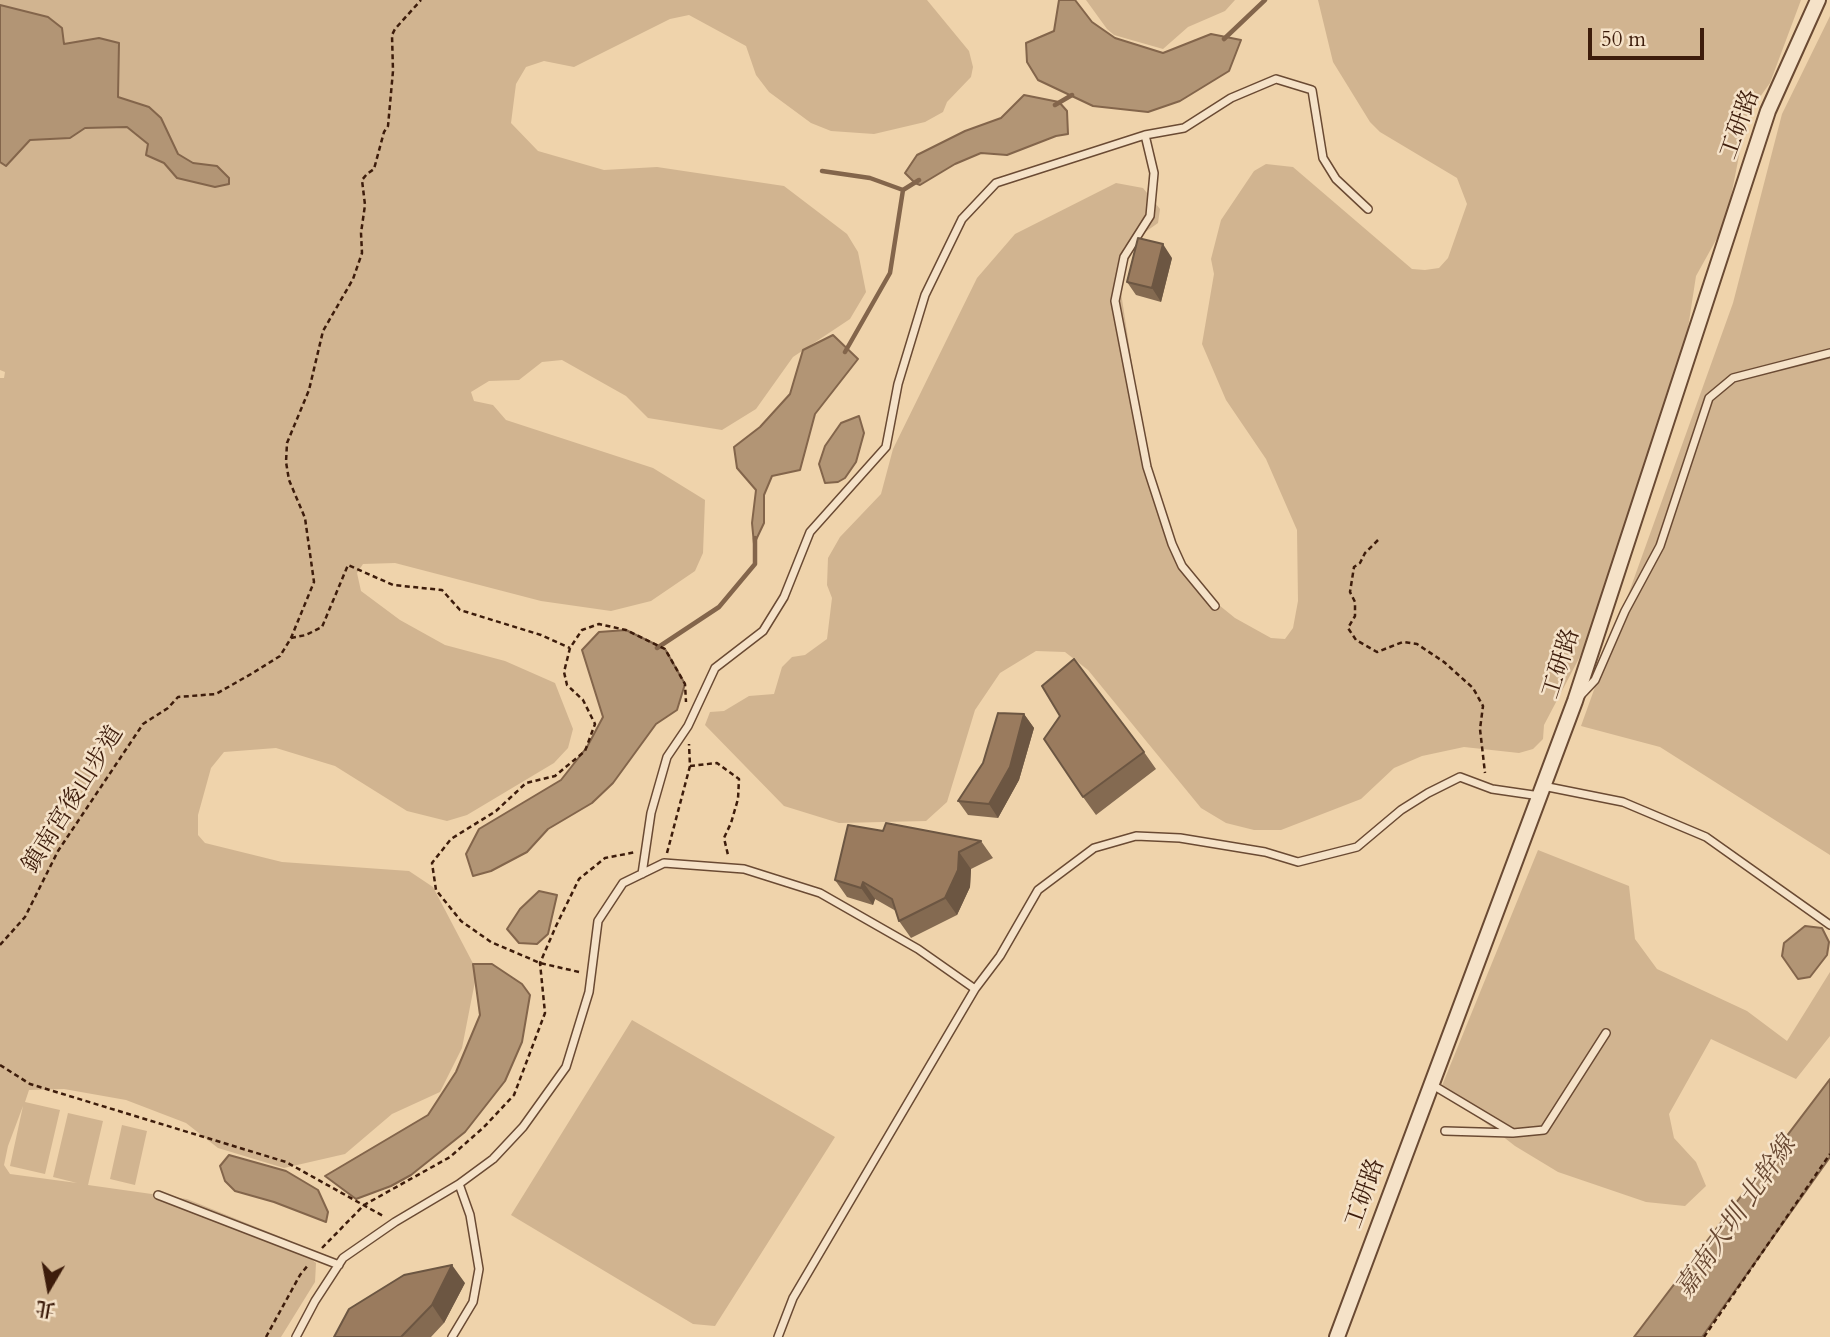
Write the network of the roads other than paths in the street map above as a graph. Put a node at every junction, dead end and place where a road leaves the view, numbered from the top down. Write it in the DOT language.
graph roads {
  1 [pos="1818,0"];
  2 [pos="1145,135"];
  3 [pos="1368,209"];
  4 [pos="1830,353"];
  5 [pos="1215,606"];
  6 [pos="1575,702"];
  7 [pos="1542,791"];
  8 [pos="642,874"];
  9 [pos="1830,925"];
  10 [pos="975,989"];
  11 [pos="1606,1033"];
  12 [pos="1431,1084"];
  13 [pos="1445,1131"];
  14 [pos="1513,1133"];
  15 [pos="459,1184"];
  16 [pos="158,1195"];
  17 [pos="338,1265"];
  18 [pos="296,1337"];
  19 [pos="452,1337"];
  20 [pos="778,1337"];
  21 [pos="1337,1337"];
  1 -- 6 [label="street, 工研路"];
  2 -- 3 [label="lane"];
  2 -- 5 [label="lane"];
  2 -- 8 [label="lane"];
  4 -- 6 [label="lane"];
  6 -- 7 [label="street, 工研路"];
  7 -- 9 [label="lane"];
  7 -- 10 [label="lane"];
  7 -- 12 [label="street, 工研路"];
  8 -- 10 [label="lane"];
  8 -- 15 [label="lane"];
  10 -- 20 [label="lane"];
  11 -- 14 [label="lane"];
  12 -- 14 [label="lane"];
  12 -- 21 [label="street, 工研路"];
  13 -- 14 [label="lane"];
  15 -- 17 [label="lane"];
  15 -- 19 [label="lane"];
  16 -- 17 [label="lane"];
  17 -- 18 [label="lane"];
}
